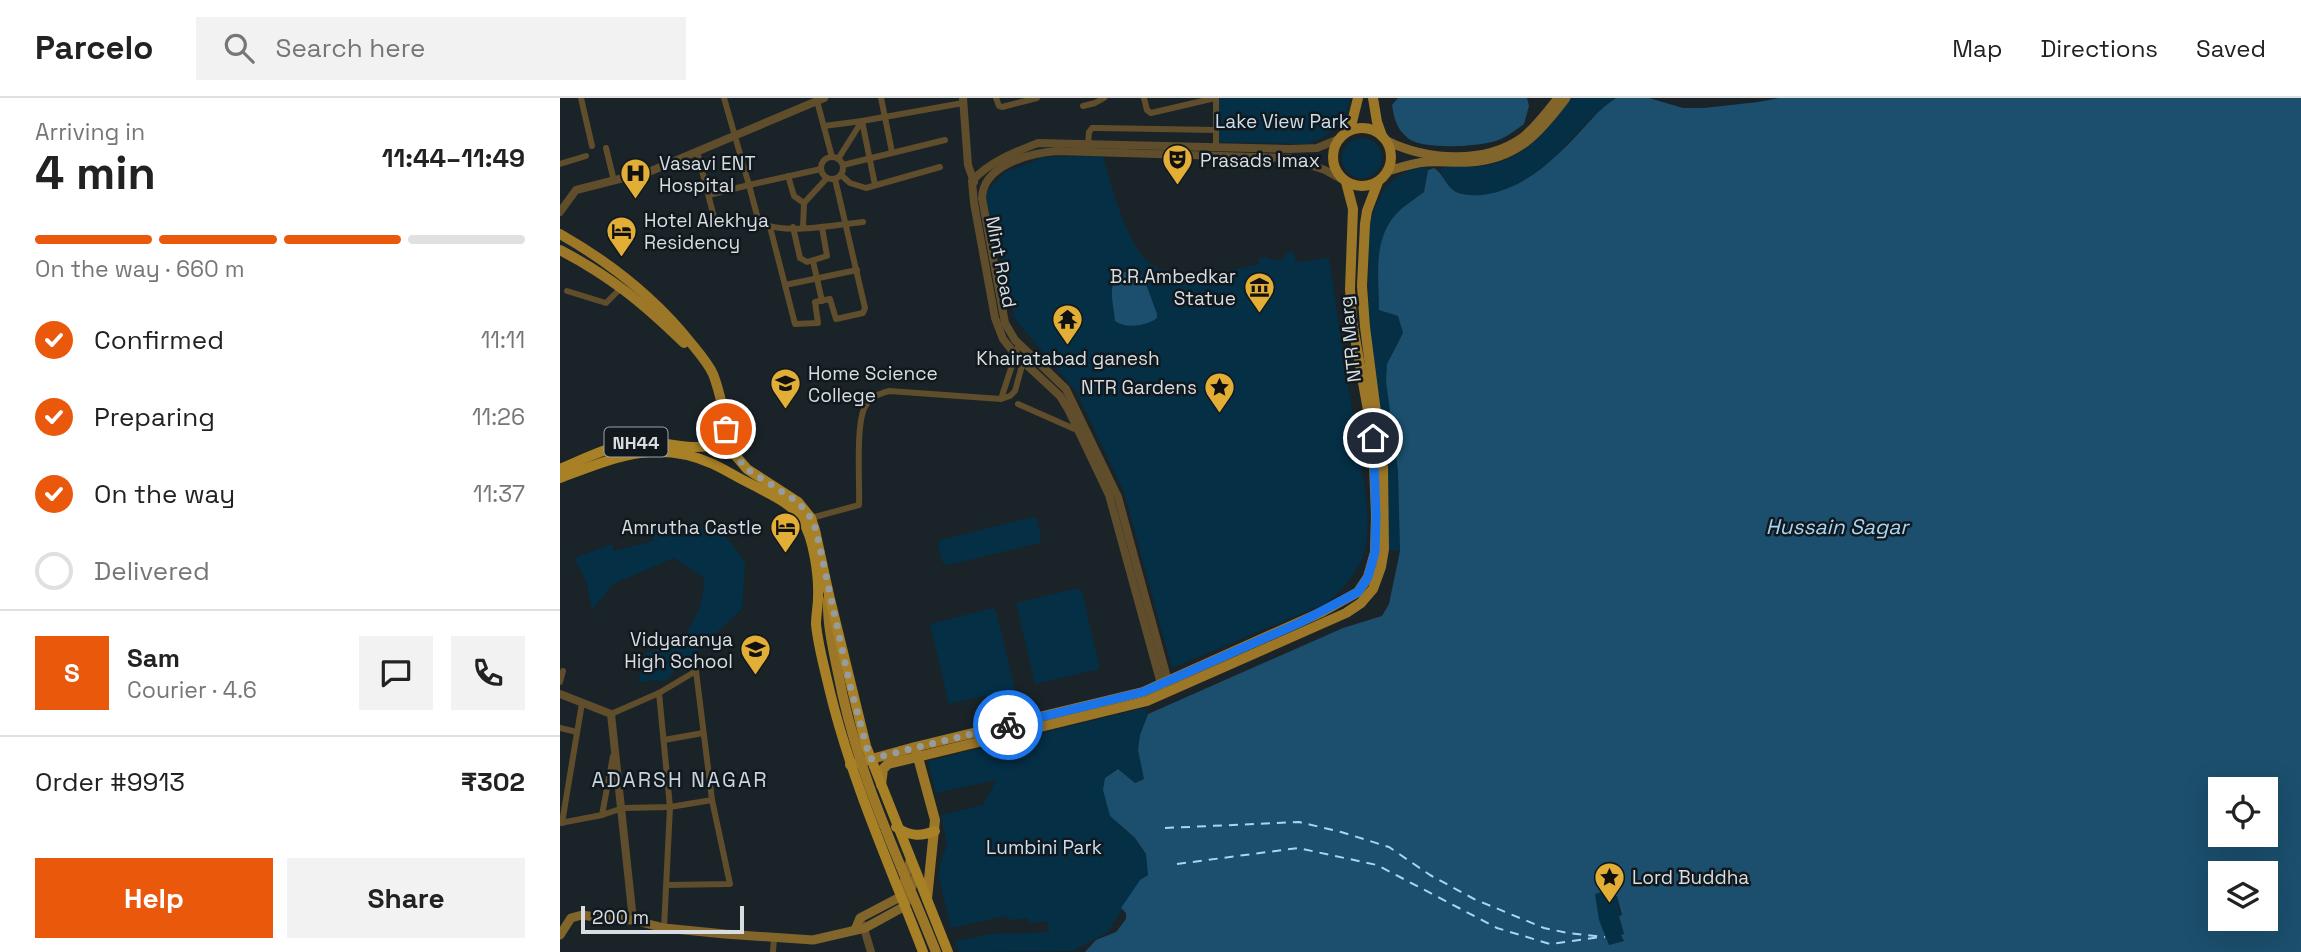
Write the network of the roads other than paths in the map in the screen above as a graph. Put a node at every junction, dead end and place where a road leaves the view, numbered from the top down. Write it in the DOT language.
graph roads {
  1 [pos="581,98"];
  2 [pos="724,98"];
  3 [pos="881,98"];
  4 [pos="996,98"];
  5 [pos="1037,98"];
  6 [pos="1104,98"];
  7 [pos="1155,98"];
  8 [pos="1215,98"];
  9 [pos="1358,98"];
  10 [pos="1373,98"];
  11 [pos="1558,98"];
  12 [pos="1566,98"];
  13 [pos="820,99"];
  14 [pos="1144,99"];
  15 [pos="963,100"];
  16 [pos="1083,106"];
  17 [pos="886,118"];
  18 [pos="862,121"];
  19 [pos="824,126"];
  20 [pos="1216,130"];
  21 [pos="1350,130"];
  22 [pos="735,135"];
  23 [pos="1385,138"];
  24 [pos="1339,139"];
  25 [pos="945,140"];
  26 [pos="1088,144"];
  27 [pos="592,146"];
  28 [pos="1216,147"];
  29 [pos="606,148"];
  30 [pos="1038,148"];
  31 [pos="696,151"];
  32 [pos="892,152"];
  33 [pos="1290,154"];
  34 [pos="586,156"];
  35 [pos="1424,158"];
  36 [pos="869,159"];
  37 [pos="1450,159"];
  38 [pos="838,160"];
  39 [pos="560,164"];
  40 [pos="968,165"];
  41 [pos="940,167"];
  42 [pos="821,169"];
  43 [pos="1388,171"];
  44 [pos="980,172"];
  45 [pos="788,176"];
  46 [pos="834,177"];
  47 [pos="989,178"];
  48 [pos="614,181"];
  49 [pos="972,181"];
  50 [pos="1344,181"];
  51 [pos="1378,182"];
  52 [pos="749,185"];
  53 [pos="875,185"];
  54 [pos="982,188"];
  55 [pos="709,195"];
  56 [pos="804,203"];
  57 [pos="560,212"];
  58 [pos="731,222"];
  59 [pos="863,222"];
  60 [pos="844,224"];
  61 [pos="770,227"];
  62 [pos="793,227"];
  63 [pos="803,227"];
  64 [pos="822,227"];
  65 [pos="560,234"];
  66 [pos="560,250"];
  67 [pos="813,261"];
  68 [pos="857,270"];
  69 [pos="817,279"];
  70 [pos="785,285"];
  71 [pos="622,287"];
  72 [pos="567,291"];
  73 [pos="822,301"];
  74 [pos="1019,344"];
  75 [pos="1026,351"];
  76 [pos="1015,354"];
  77 [pos="1024,362"];
  78 [pos="1013,393"];
  79 [pos="1001,398"];
  80 [pos="1018,404"];
  81 [pos="1083,432"];
  82 [pos="716,448"];
  83 [pos="729,448"];
  84 [pos="717,466"];
  85 [pos="560,469"];
  86 [pos="742,473"];
  87 [pos="560,478"];
  88 [pos="811,518"];
  89 [pos="824,596"];
  90 [pos="563,671"];
  91 [pos="560,682"];
  92 [pos="1165,683"];
  93 [pos="659,692"];
  94 [pos="560,694"];
  95 [pos="582,703"];
  96 [pos="611,714"];
  97 [pos="560,728"];
  98 [pos="577,732"];
  99 [pos="703,733"];
  100 [pos="663,740"];
  101 [pos="615,747"];
  102 [pos="916,752"];
  103 [pos="870,759"];
  104 [pos="850,765"];
  105 [pos="881,788"];
  106 [pos="712,800"];
  107 [pos="670,807"];
  108 [pos="623,808"];
  109 [pos="602,816"];
  110 [pos="561,823"];
  111 [pos="896,827"];
  112 [pos="935,831"];
  113 [pos="910,861"];
  114 [pos="916,875"];
  115 [pos="667,885"];
  116 [pos="903,901"];
  117 [pos="927,902"];
  118 [pos="860,918"];
  119 [pos="633,920"];
  120 [pos="664,928"];
  121 [pos="865,928"];
  122 [pos="855,930"];
  123 [pos="560,935"];
  124 [pos="774,938"];
  125 [pos="773,952"];
  126 [pos="871,952"];
  127 [pos="923,952"];
  128 [pos="933,952"];
  129 [pos="948,952"];
  1 -- 27 [label="street"];
  2 -- 22 [label="street"];
  3 -- 17 [label="street"];
  4 -- 5 [label="street"];
  6 -- 16 [label="street"];
  7 -- 14 [label="street"];
  8 -- 14 [label="street"];
  8 -- 20 [label="street"];
  9 -- 21 [label="main road"];
  10 -- 23 [label="main road"];
  11 -- 37 [label="main road"];
  12 -- 37 [label="main road"];
  13 -- 19 [label="street"];
  13 -- 22 [label="street"];
  15 -- 17 [label="street"];
  15 -- 40 [label="street, Mint Road"];
  17 -- 18 [label="street"];
  17 -- 32 [label="street"];
  18 -- 19 [label="street"];
  18 -- 36 [label="street"];
  18 -- 38 [label="street"];
  19 -- 38 [label="street"];
  20 -- 26 [label="street"];
  20 -- 28 [label="street"];
  21 -- 23 [label="main road"];
  21 -- 24 [label="main road"];
  22 -- 31 [label="street"];
  22 -- 52 [label="street"];
  23 -- 35 [label="main road"];
  23 -- 43 [label="main road"];
  24 -- 33 [label="street"];
  24 -- 50 [label="main road"];
  25 -- 32 [label="street"];
  26 -- 28 [label="street"];
  26 -- 30 [label="street"];
  28 -- 33 [label="street"];
  29 -- 48 [label="street"];
  30 -- 33 [label="street"];
  30 -- 44 [label="street"];
  30 -- 47 [label="street"];
  31 -- 48 [label="street"];
  31 -- 55 [label="street"];
  32 -- 36 [label="street"];
  33 -- 50 [label="street"];
  34 -- 39 [label="street"];
  35 -- 37 [label="main road"];
  35 -- 43 [label="main road"];
  36 -- 38 [label="street"];
  36 -- 53 [label="street"];
  38 -- 42 [label="street"];
  38 -- 46 [label="street"];
  40 -- 44 [label="street"];
  40 -- 49 [label="street, Mint Road"];
  41 -- 53 [label="street"];
  42 -- 45 [label="street"];
  42 -- 46 [label="street"];
  43 -- 51 [label="main road"];
  44 -- 47 [label="street"];
  44 -- 49 [label="street"];
  45 -- 52 [label="street"];
  45 -- 56 [label="street"];
  46 -- 53 [label="street"];
  46 -- 56 [label="street"];
  46 -- 60 [label="street"];
  47 -- 54 [label="street"];
  48 -- 57 [label="street"];
  49 -- 54 [label="street"];
  49 -- 76 [label="street, Mint Road"];
  50 -- 51 [label="main road"];
  50 -- 92 [label="main road, NTR Marg"];
  51 -- 102 [label="main road, NTR Marg"];
  52 -- 55 [label="street"];
  52 -- 61 [label="street"];
  54 -- 74 [label="street, Mint Road"];
  55 -- 58 [label="street"];
  56 -- 63 [label="street"];
  59 -- 60 [label="street"];
  60 -- 64 [label="street"];
  60 -- 68 [label="street"];
  61 -- 62 [label="street"];
  61 -- 70 [label="street"];
  62 -- 63 [label="street"];
  62 -- 67 [label="street"];
  63 -- 64 [label="street"];
  64 -- 67 [label="street"];
  65 -- 83 [label="main road"];
  66 -- 71 [label="main road"];
  67 -- 69 [label="street"];
  68 -- 69 [label="street"];
  68 -- 73 [label="street"];
  69 -- 70 [label="street"];
  69 -- 73 [label="street"];
  70 -- 73 [label="street"];
  71 -- 72 [label="street"];
  71 -- 82 [label="main road"];
  74 -- 75 [label="street, Mint Road"];
  74 -- 76 [label="street"];
  75 -- 77 [label="street"];
  75 -- 81 [label="street, Mint Road"];
  76 -- 77 [label="street, Mint Road"];
  76 -- 79 [label="street"];
  77 -- 78 [label="street"];
  77 -- 81 [label="street, Mint Road"];
  78 -- 79 [label="street"];
  78 -- 80 [label="street"];
  79 -- 80 [label="street"];
  79 -- 88 [label="street"];
  80 -- 81 [label="street"];
  81 -- 92 [label="street, Mint Road"];
  82 -- 83 [label="highway, NH44"];
  82 -- 84 [label="highway"];
  82 -- 85 [label="highway, NH44"];
  83 -- 84 [label="highway"];
  83 -- 86 [label="highway, NH44"];
  84 -- 86 [label="highway, NH44"];
  84 -- 87 [label="highway, NH44"];
  86 -- 88 [label="highway, NH44"];
  86 -- 89 [label="highway, NH44"];
  88 -- 89 [label="highway, NH44"];
  89 -- 103 [label="highway, NH44"];
  89 -- 104 [label="highway, NH44"];
  89 -- 128 [label="main road"];
  90 -- 91 [label="street"];
  92 -- 102 [label="main road, NTR Marg"];
  93 -- 96 [label="street"];
  93 -- 99 [label="street"];
  93 -- 100 [label="street"];
  94 -- 95 [label="street"];
  95 -- 96 [label="street"];
  95 -- 98 [label="street"];
  96 -- 101 [label="street"];
  97 -- 98 [label="street"];
  98 -- 110 [label="street"];
  99 -- 100 [label="street"];
  99 -- 106 [label="street"];
  100 -- 107 [label="street"];
  101 -- 108 [label="street"];
  101 -- 109 [label="street"];
  102 -- 103 [label="main road, NTR Marg"];
  102 -- 105 [label="main road, NTR Marg"];
  102 -- 112 [label="main road"];
  103 -- 104 [label="main road, NTR Marg"];
  103 -- 105 [label="highway, NH44"];
  104 -- 116 [label="highway, NH44"];
  105 -- 111 [label="highway, NH44"];
  106 -- 107 [label="street"];
  106 -- 115 [label="street"];
  107 -- 108 [label="street"];
  107 -- 115 [label="street"];
  108 -- 109 [label="street"];
  108 -- 119 [label="street"];
  109 -- 110 [label="street"];
  111 -- 112 [label="highway"];
  111 -- 113 [label="highway, NH44"];
  112 -- 117 [label="main road"];
  113 -- 114 [label="highway, NH44"];
  113 -- 116 [label="main road"];
  114 -- 116 [label="main road"];
  114 -- 117 [label="highway, NH44"];
  115 -- 120 [label="street"];
  116 -- 118 [label="main road"];
  116 -- 121 [label="main road"];
  116 -- 127 [label="highway, NH44"];
  117 -- 129 [label="highway, NH44"];
  118 -- 121 [label="street"];
  118 -- 122 [label="main road"];
  119 -- 120 [label="main road"];
  119 -- 123 [label="main road"];
  120 -- 124 [label="main road"];
  121 -- 122 [label="main road"];
  121 -- 126 [label="street"];
  122 -- 124 [label="main road"];
  124 -- 125 [label="street"];
}
